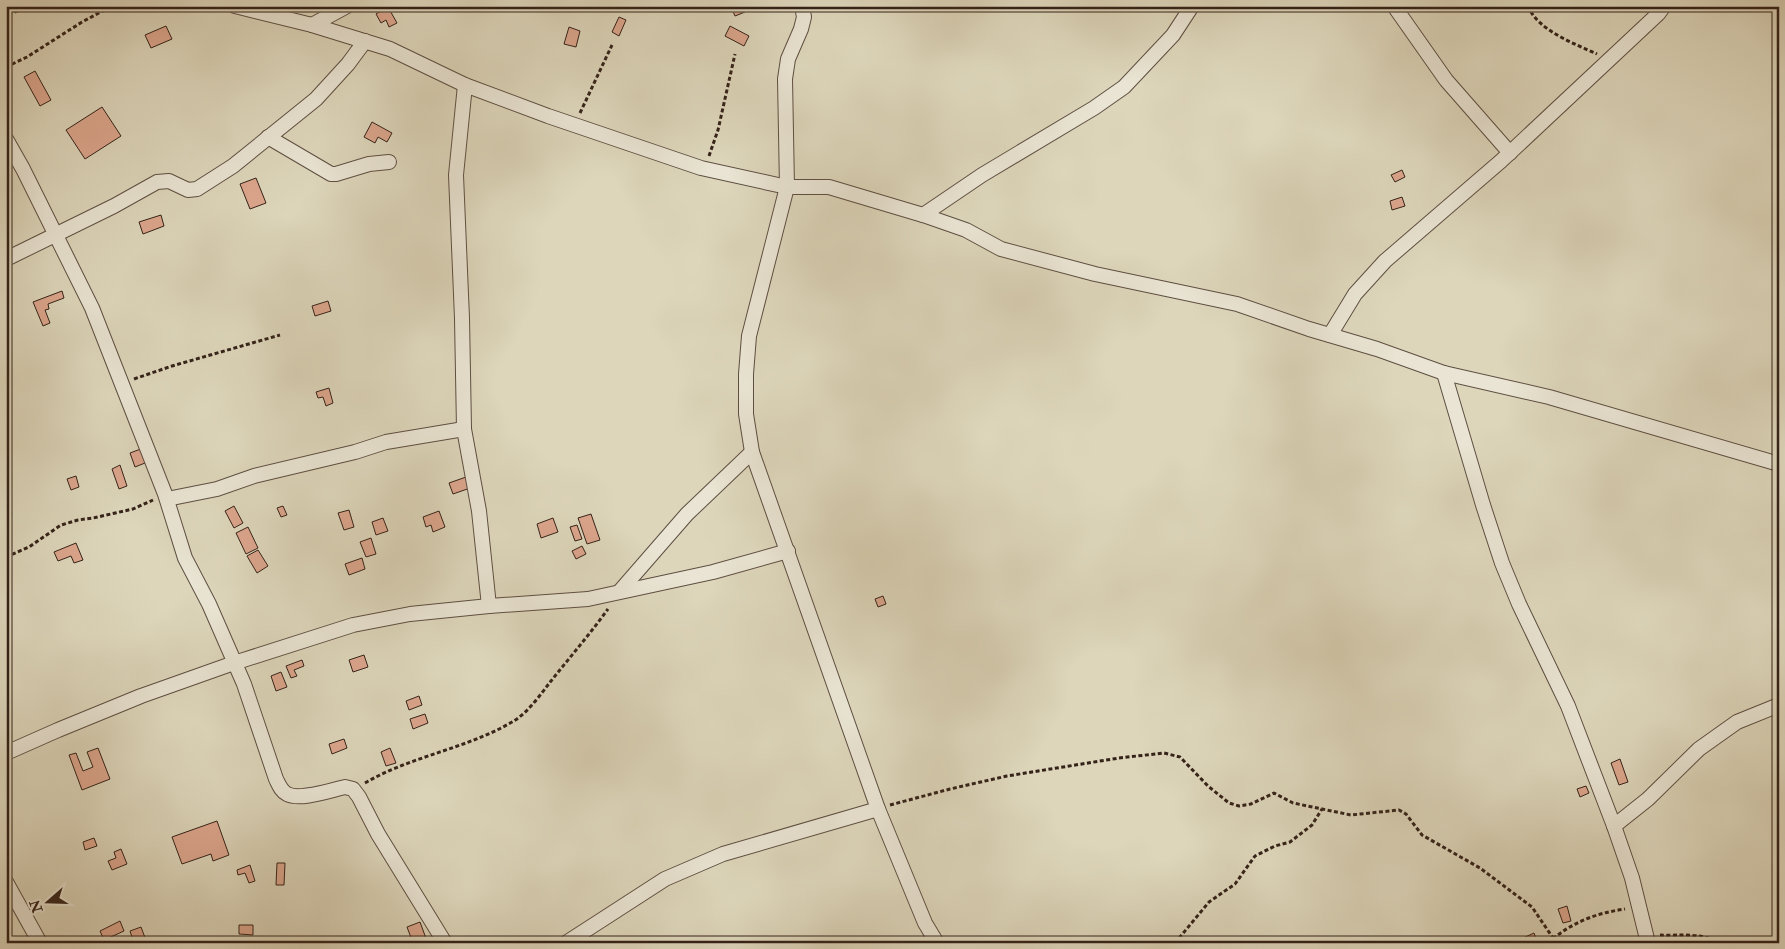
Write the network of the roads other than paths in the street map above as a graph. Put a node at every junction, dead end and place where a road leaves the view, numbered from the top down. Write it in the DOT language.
graph roads {
  1 [pos="236,6"];
  2 [pos="347,6"];
  3 [pos="802,6"];
  4 [pos="1192,6"];
  5 [pos="1394,6"];
  6 [pos="1664,6"];
  7 [pos="312,26"];
  8 [pos="365,41"];
  9 [pos="465,85"];
  10 [pos="268,137"];
  11 [pos="6,139"];
  12 [pos="1510,153"];
  13 [pos="389,162"];
  14 [pos="787,186"];
  15 [pos="923,215"];
  16 [pos="55,236"];
  17 [pos="6,259"];
  18 [pos="1330,335"];
  19 [pos="1444,373"];
  20 [pos="464,429"];
  21 [pos="752,452"];
  22 [pos="1779,464"];
  23 [pos="166,496"];
  24 [pos="788,551"];
  25 [pos="620,591"];
  26 [pos="489,606"];
  27 [pos="234,663"];
  28 [pos="1779,705"];
  29 [pos="6,754"];
  30 [pos="878,809"];
  31 [pos="1614,826"];
  32 [pos="6,882"];
  33 [pos="1648,939"];
  34 [pos="40,943"];
  35 [pos="445,943"];
  36 [pos="566,943"];
  37 [pos="936,943"];
  1 -- 7 [label="street"];
  2 -- 7 [label="street"];
  3 -- 14 [label="street"];
  4 -- 15 [label="street"];
  5 -- 12 [label="street"];
  6 -- 12 [label="street"];
  7 -- 8 [label="street"];
  8 -- 9 [label="street"];
  8 -- 10 [label="street"];
  9 -- 14 [label="street"];
  9 -- 20 [label="street"];
  10 -- 13 [label="street"];
  10 -- 16 [label="street"];
  11 -- 16 [label="street"];
  12 -- 18 [label="street"];
  14 -- 15 [label="street"];
  14 -- 21 [label="street"];
  15 -- 18 [label="street"];
  16 -- 17 [label="street"];
  16 -- 23 [label="street"];
  18 -- 19 [label="street"];
  19 -- 22 [label="street"];
  19 -- 31 [label="street"];
  20 -- 23 [label="street"];
  20 -- 26 [label="street"];
  21 -- 24 [label="street"];
  21 -- 25 [label="street"];
  23 -- 27 [label="street"];
  24 -- 25 [label="street"];
  24 -- 30 [label="street"];
  25 -- 26 [label="street"];
  26 -- 27 [label="street"];
  27 -- 29 [label="street"];
  27 -- 35 [label="street"];
  28 -- 31 [label="street"];
  30 -- 36 [label="street"];
  30 -- 37 [label="street"];
  31 -- 33 [label="street"];
  32 -- 34 [label="street"];
}
